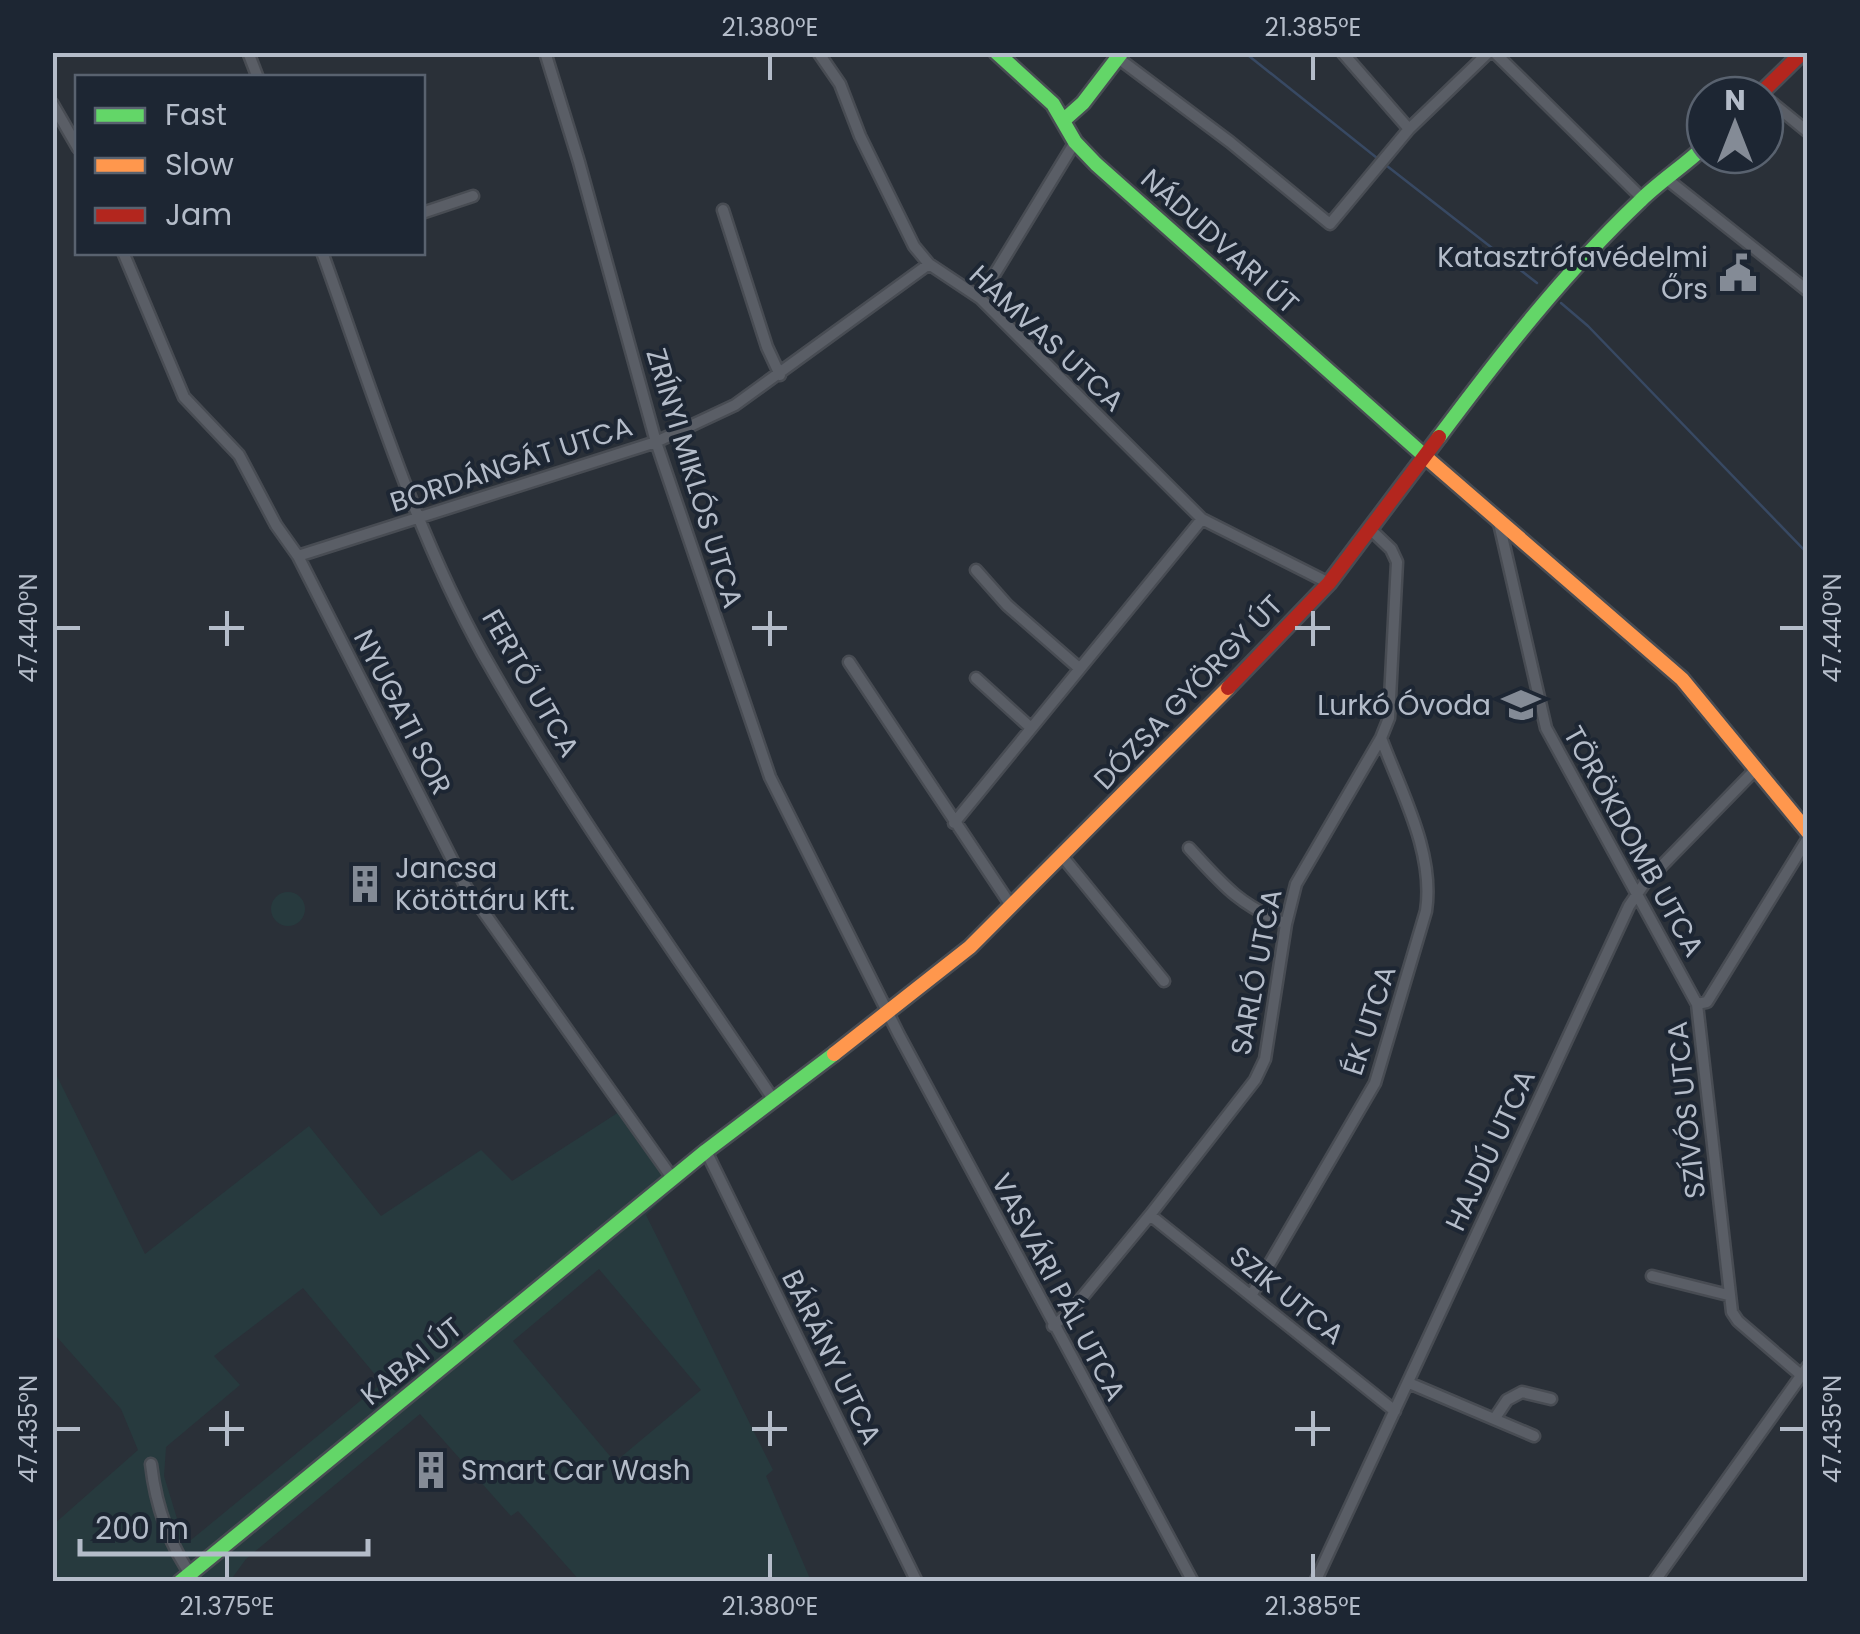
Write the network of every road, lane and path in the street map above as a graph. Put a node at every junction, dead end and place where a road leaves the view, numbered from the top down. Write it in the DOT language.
graph roads {
  1 [pos="263,52"];
  2 [pos="544,52"];
  3 [pos="818,52"];
  4 [pos="996,52"];
  5 [pos="1342,52"];
  6 [pos="1492,52"];
  7 [pos="1803,52"];
  8 [pos="250,55"];
  9 [pos="1120,55"];
  10 [pos="1781,75"];
  11 [pos="52,102"];
  12 [pos="1785,112"];
  13 [pos="1065,118"];
  14 [pos="1806,128"];
  15 [pos="1409,129"];
  16 [pos="1076,142"];
  17 [pos="75,143"];
  18 [pos="1685,165"];
  19 [pos="1671,178"];
  20 [pos="473,196"];
  21 [pos="1642,198"];
  22 [pos="723,210"];
  23 [pos="425,212"];
  24 [pos="124,255"];
  25 [pos="323,255"];
  26 [pos="929,264"];
  27 [pos="1808,291"];
  28 [pos="980,298"];
  29 [pos="780,374"];
  30 [pos="656,442"];
  31 [pos="1425,454"];
  32 [pos="418,516"];
  33 [pos="1202,518"];
  34 [pos="1499,522"];
  35 [pos="1369,528"];
  36 [pos="298,556"];
  37 [pos="976,570"];
  38 [pos="1328,582"];
  39 [pos="849,662"];
  40 [pos="1079,668"];
  41 [pos="976,678"];
  42 [pos="1032,728"];
  43 [pos="1381,738"];
  44 [pos="1756,770"];
  45 [pos="954,822"];
  46 [pos="1808,835"];
  47 [pos="1189,848"];
  48 [pos="1062,856"];
  49 [pos="1637,892"];
  50 [pos="1012,907"];
  51 [pos="1286,924"];
  52 [pos="1164,981"];
  53 [pos="1697,1004"];
  54 [pos="890,1012"];
  55 [pos="773,1100"];
  56 [pos="706,1152"];
  57 [pos="672,1179"];
  58 [pos="1150,1215"];
  59 [pos="1652,1276"];
  60 [pos="1252,1294"];
  61 [pos="1728,1295"];
  62 [pos="1053,1326"];
  63 [pos="1804,1370"];
  64 [pos="1408,1383"];
  65 [pos="1551,1400"];
  66 [pos="1395,1411"];
  67 [pos="1494,1418"];
  68 [pos="1534,1436"];
  69 [pos="151,1464"];
  70 [pos="189,1579"];
  71 [pos="918,1582"];
  72 [pos="1193,1582"];
  73 [pos="1315,1582"];
  74 [pos="1654,1582"];
  1 -- 8 [label="street"];
  2 -- 30 [label="street, ZRÍNYI MIKLÓS UTCA"];
  3 -- 26 [label="street, HAMVAS UTCA"];
  4 -- 13 [label="main road, NÁDUDVARI ÚT"];
  5 -- 15 [label="street"];
  6 -- 15 [label="street"];
  6 -- 21 [label="street"];
  7 -- 10 [label="main road"];
  9 -- 13 [label="main road"];
  9 -- 15 [label="street"];
  11 -- 17 [label="street"];
  12 -- 14 [label="street"];
  13 -- 16 [label="main road, NÁDUDVARI ÚT"];
  16 -- 28 [label="street"];
  16 -- 31 [label="main road, NÁDUDVARI ÚT"];
  18 -- 19 [label="main road, DÓZSA GYÖRGY ÚT"];
  19 -- 21 [label="main road, DÓZSA GYÖRGY ÚT"];
  19 -- 27 [label="street"];
  20 -- 23 [label="street"];
  21 -- 31 [label="main road, DÓZSA GYÖRGY ÚT"];
  22 -- 29 [label="street"];
  24 -- 36 [label="street, NYUGATI SOR"];
  25 -- 32 [label="street, FERTŐ UTCA"];
  26 -- 28 [label="street, HAMVAS UTCA"];
  26 -- 29 [label="street, BORDÁNGÁT UTCA"];
  28 -- 33 [label="street, HAMVAS UTCA"];
  29 -- 30 [label="street, BORDÁNGÁT UTCA"];
  30 -- 32 [label="street, BORDÁNGÁT UTCA"];
  30 -- 54 [label="street, ZRÍNYI MIKLÓS UTCA"];
  31 -- 34 [label="main road, NÁDUDVARI ÚT"];
  31 -- 35 [label="main road, DÓZSA GYÖRGY ÚT"];
  32 -- 36 [label="street, BORDÁNGÁT UTCA"];
  32 -- 55 [label="street, FERTŐ UTCA"];
  33 -- 38 [label="street, HAMVAS UTCA"];
  33 -- 40 [label="street"];
  34 -- 44 [label="main road, NÁDUDVARI ÚT"];
  34 -- 49 [label="street, TÖRÖKDOMB UTCA"];
  35 -- 38 [label="main road, DÓZSA GYÖRGY ÚT"];
  35 -- 43 [label="street, SARLÓ UTCA"];
  36 -- 57 [label="street, NYUGATI SOR"];
  37 -- 40 [label="street"];
  38 -- 48 [label="main road, DÓZSA GYÖRGY ÚT"];
  39 -- 45 [label="street"];
  40 -- 42 [label="street"];
  41 -- 42 [label="street"];
  42 -- 45 [label="street"];
  43 -- 51 [label="street, SARLÓ UTCA"];
  43 -- 60 [label="street, ÉK UTCA"];
  44 -- 46 [label="main road, NÁDUDVARI ÚT"];
  44 -- 49 [label="street, HAJDÚ UTCA"];
  45 -- 50 [label="street"];
  46 -- 53 [label="street, SZÍVÓS UTCA"];
  47 -- 51 [label="street"];
  48 -- 50 [label="main road, DÓZSA GYÖRGY ÚT"];
  48 -- 52 [label="street"];
  49 -- 53 [label="street, TÖRÖKDOMB UTCA"];
  49 -- 64 [label="street, HAJDÚ UTCA"];
  50 -- 54 [label="main road, DÓZSA GYÖRGY ÚT"];
  51 -- 58 [label="street, SARLÓ UTCA"];
  53 -- 61 [label="street, SZÍVÓS UTCA"];
  54 -- 55 [label="main road, DÓZSA GYÖRGY ÚT"];
  54 -- 62 [label="street, VASVÁRI PÁL UTCA"];
  55 -- 56 [label="main road, DÓZSA GYÖRGY ÚT"];
  56 -- 57 [label="main road, DÓZSA GYÖRGY ÚT"];
  56 -- 71 [label="street, BÁRÁNY UTCA"];
  57 -- 70 [label="main road, KABAI ÚT"];
  58 -- 60 [label="street, SZIK UTCA"];
  58 -- 62 [label="street, SARLÓ UTCA"];
  59 -- 61 [label="street"];
  60 -- 66 [label="street, SZIK UTCA"];
  61 -- 63 [label="street, SZÍVÓS UTCA"];
  62 -- 72 [label="street, VASVÁRI PÁL UTCA"];
  63 -- 74 [label="street"];
  64 -- 66 [label="street, HAJDÚ UTCA"];
  64 -- 67 [label="street"];
  65 -- 67 [label="street"];
  66 -- 73 [label="street, HAJDÚ UTCA"];
  67 -- 68 [label="street"];
  69 -- 70 [label="street"];
}
